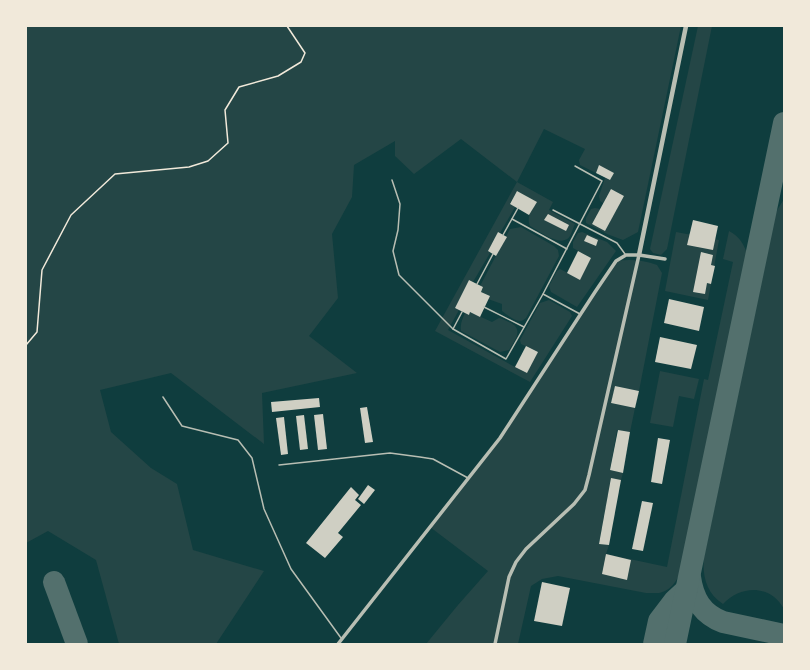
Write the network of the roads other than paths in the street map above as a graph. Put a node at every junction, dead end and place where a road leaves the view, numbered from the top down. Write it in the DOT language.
graph roads {
  1 [pos="686,26"];
  2 [pos="575,166"];
  3 [pos="392,180"];
  4 [pos="518,208"];
  5 [pos="553,210"];
  6 [pos="512,219"];
  7 [pos="580,224"];
  8 [pos="503,235"];
  9 [pos="567,249"];
  10 [pos="493,254"];
  11 [pos="626,255"];
  12 [pos="639,255"];
  13 [pos="665,259"];
  14 [pos="477,284"];
  15 [pos="543,294"];
  16 [pos="484,307"];
  17 [pos="462,312"];
  18 [pos="580,314"];
  19 [pos="524,327"];
  20 [pos="453,329"];
  21 [pos="163,397"];
  22 [pos="279,465"];
  23 [pos="468,478"];
  24 [pos="342,639"];
  25 [pos="338,644"];
  26 [pos="495,644"];
  1 -- 12 [label="street"];
  2 -- 7 [label="lane"];
  3 -- 20 [label="lane"];
  4 -- 6 [label="lane"];
  5 -- 7 [label="lane"];
  6 -- 8 [label="lane"];
  6 -- 9 [label="lane"];
  7 -- 9 [label="lane"];
  7 -- 11 [label="lane"];
  9 -- 15 [label="lane"];
  10 -- 14 [label="lane"];
  11 -- 12 [label="street"];
  11 -- 18 [label="street"];
  12 -- 13 [label="street"];
  12 -- 26 [label="street"];
  15 -- 18 [label="lane"];
  15 -- 19 [label="lane"];
  16 -- 19 [label="lane"];
  17 -- 20 [label="lane"];
  18 -- 23 [label="street"];
  19 -- 20 [label="lane"];
  21 -- 24 [label="lane"];
  22 -- 23 [label="lane"];
  23 -- 24 [label="street"];
  24 -- 25 [label="street"];
}
